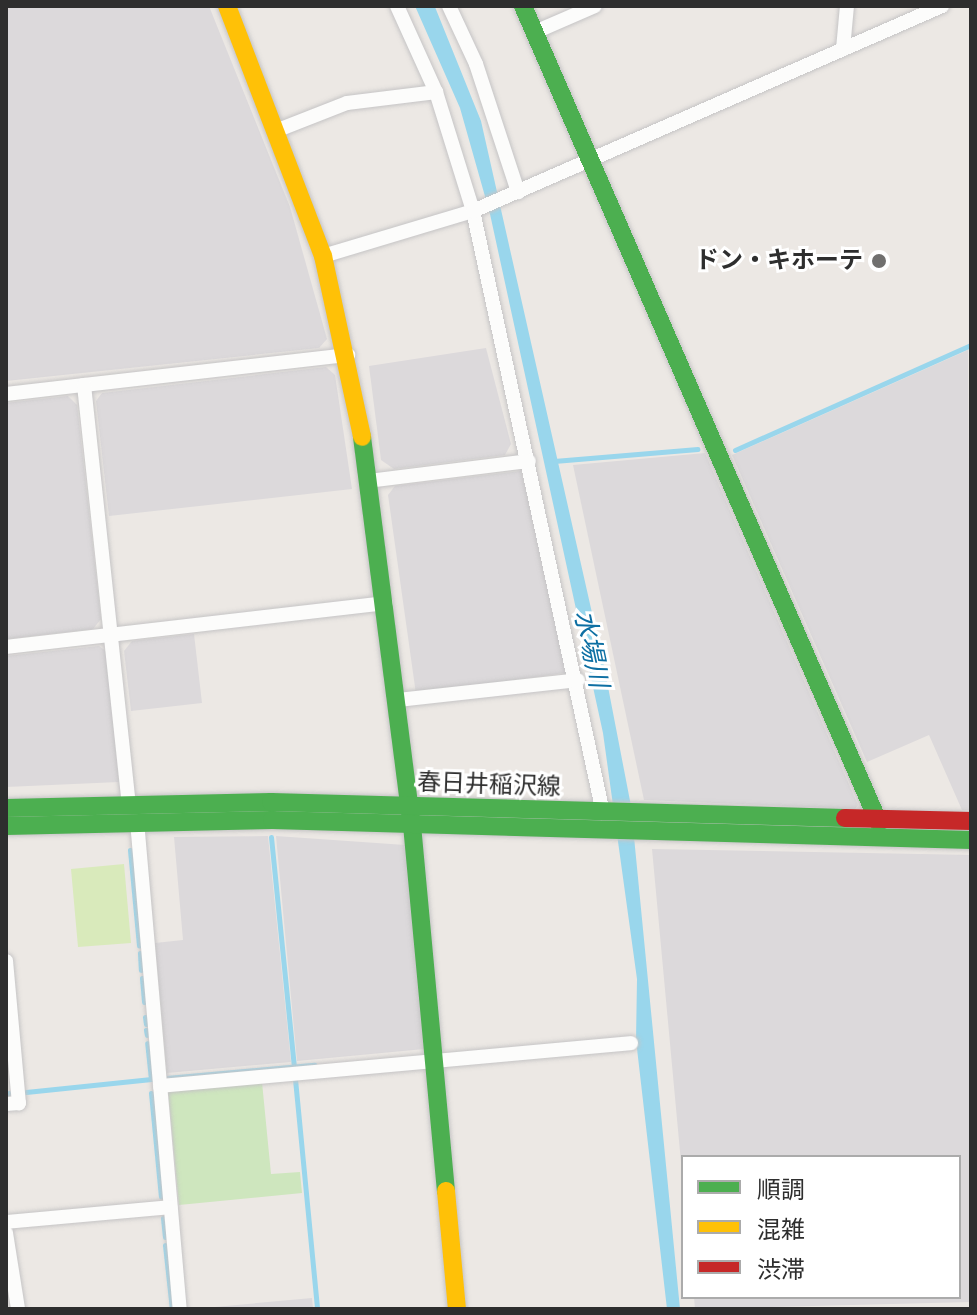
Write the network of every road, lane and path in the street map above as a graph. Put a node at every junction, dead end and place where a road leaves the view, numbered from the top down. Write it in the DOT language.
graph roads {
  1 [pos="227,6"];
  2 [pos="397,6"];
  3 [pos="449,6"];
  4 [pos="523,6"];
  5 [pos="595,6"];
  6 [pos="847,6"];
  7 [pos="942,6"];
  8 [pos="535,32"];
  9 [pos="843,49"];
  10 [pos="436,92"];
  11 [pos="278,130"];
  12 [pos="593,160"];
  13 [pos="513,194"];
  14 [pos="478,209"];
  15 [pos="323,256"];
  16 [pos="348,355"];
  17 [pos="84,385"];
  18 [pos="6,394"];
  19 [pos="529,461"];
  20 [pos="368,481"];
  21 [pos="385,603"];
  22 [pos="113,635"];
  23 [pos="6,647"];
  24 [pos="578,680"];
  25 [pos="398,700"];
  26 [pos="6,808"];
  27 [pos="133,812"];
  28 [pos="411,816"];
  29 [pos="607,819"];
  30 [pos="971,821"];
  31 [pos="643,823"];
  32 [pos="879,823"];
  33 [pos="6,826"];
  34 [pos="971,840"];
  35 [pos="6,961"];
  36 [pos="631,1043"];
  37 [pos="434,1061"];
  38 [pos="160,1086"];
  39 [pos="6,1104"];
  40 [pos="170,1207"];
  41 [pos="6,1222"];
  42 [pos="6,1233"];
  43 [pos="18,1309"];
  44 [pos="180,1309"];
  45 [pos="457,1309"];
  1 -- 11 [label="street"];
  2 -- 10 [label="street"];
  3 -- 13 [label="street"];
  4 -- 8 [label="street"];
  5 -- 8 [label="street"];
  6 -- 9 [label="street"];
  7 -- 9 [label="street"];
  8 -- 12 [label="street"];
  9 -- 12 [label="street"];
  10 -- 11 [label="street"];
  10 -- 14 [label="street"];
  11 -- 15 [label="street"];
  12 -- 13 [label="street"];
  12 -- 32 [label="street"];
  13 -- 14 [label="street"];
  14 -- 15 [label="street"];
  14 -- 19 [label="street"];
  15 -- 16 [label="street"];
  16 -- 17 [label="street"];
  16 -- 20 [label="street"];
  17 -- 18 [label="street"];
  17 -- 22 [label="street"];
  19 -- 20 [label="street"];
  19 -- 24 [label="street"];
  20 -- 21 [label="street"];
  21 -- 22 [label="street"];
  21 -- 25 [label="street"];
  22 -- 23 [label="street"];
  22 -- 27 [label="street"];
  24 -- 25 [label="street"];
  24 -- 29 [label="street"];
  25 -- 28 [label="street"];
  26 -- 27 [label="street, 春日井稲沢線"];
  27 -- 28 [label="street, 春日井稲沢線"];
  27 -- 33 [label="street, 春日井稲沢線"];
  27 -- 38 [label="street"];
  28 -- 29 [label="street, 春日井稲沢線"];
  28 -- 37 [label="street"];
  29 -- 31 [label="street, 春日井稲沢線"];
  30 -- 32 [label="street, 春日井稲沢線"];
  31 -- 32 [label="street, 春日井稲沢線"];
  31 -- 34 [label="street, 春日井稲沢線"];
  35 -- 39 [label="street"];
  36 -- 37 [label="street"];
  37 -- 38 [label="street"];
  37 -- 45 [label="street"];
  38 -- 40 [label="street"];
  40 -- 41 [label="street"];
  40 -- 44 [label="street"];
  42 -- 43 [label="street"];
}
